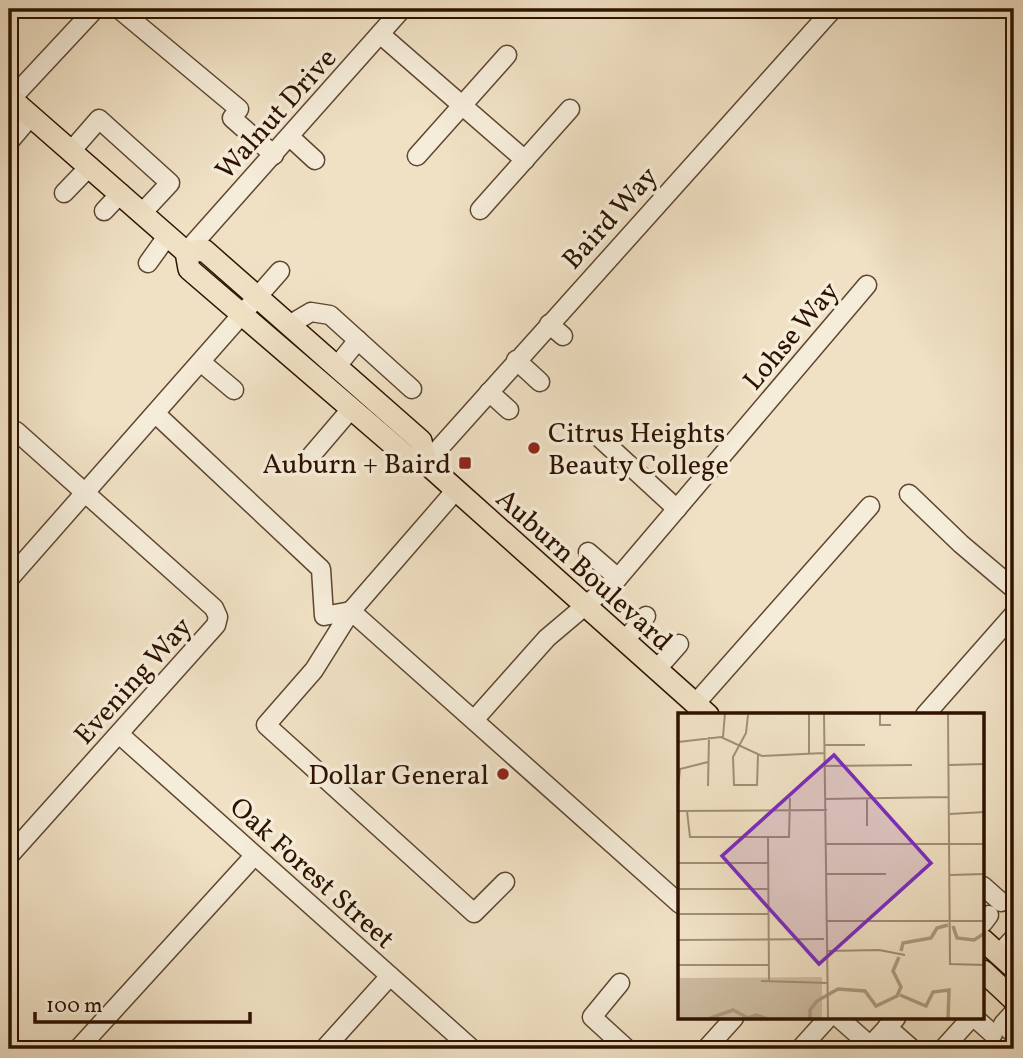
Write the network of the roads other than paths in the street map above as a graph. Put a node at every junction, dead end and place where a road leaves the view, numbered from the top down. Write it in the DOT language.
graph roads {
  1 [pos="95,9"];
  2 [pos="119,9"];
  3 [pos="402,9"];
  4 [pos="833,9"];
  5 [pos="380,34"];
  6 [pos="507,55"];
  7 [pos="10,98"];
  8 [pos="462,106"];
  9 [pos="570,109"];
  10 [pos="31,116"];
  11 [pos="290,137"];
  12 [pos="9,142"];
  13 [pos="72,150"];
  14 [pos="274,155"];
  15 [pos="417,156"];
  16 [pos="315,160"];
  17 [pos="524,160"];
  18 [pos="90,166"];
  19 [pos="64,193"];
  20 [pos="121,193"];
  21 [pos="480,210"];
  22 [pos="104,211"];
  23 [pos="143,212"];
  24 [pos="168,235"];
  25 [pos="186,252"];
  26 [pos="148,263"];
  27 [pos="280,271"];
  28 [pos="867,285"];
  29 [pos="257,298"];
  30 [pos="242,315"];
  31 [pos="548,324"];
  32 [pos="289,325"];
  33 [pos="563,336"];
  34 [pos="358,340"];
  35 [pos="516,360"];
  36 [pos="202,363"];
  37 [pos="337,366"];
  38 [pos="540,382"];
  39 [pos="234,390"];
  40 [pos="489,392"];
  41 [pos="351,409"];
  42 [pos="509,410"];
  43 [pos="156,414"];
  44 [pos="390,414"];
  45 [pos="16,430"];
  46 [pos="601,439"];
  47 [pos="310,457"];
  48 [pos="426,463"];
  49 [pos="456,490"];
  50 [pos="88,492"];
  51 [pos="909,494"];
  52 [pos="870,506"];
  53 [pos="677,509"];
  54 [pos="588,552"];
  55 [pos="618,578"];
  56 [pos="9,579"];
  57 [pos="1014,590"];
  58 [pos="583,605"];
  59 [pos="351,611"];
  60 [pos="1014,614"];
  61 [pos="646,616"];
  62 [pos="624,641"];
  63 [pos="680,644"];
  64 [pos="656,670"];
  65 [pos="702,709"];
  66 [pos="927,713"];
  67 [pos="474,720"];
  68 [pos="119,734"];
  69 [pos="9,856"];
  70 [pos="254,856"];
  71 [pos="505,882"];
  72 [pos="984,889"];
  73 [pos="678,902"];
  74 [pos="991,913"];
  75 [pos="1014,938"];
  76 [pos="984,941"];
  77 [pos="1007,961"];
  78 [pos="984,972"];
  79 [pos="390,976"];
  80 [pos="620,983"];
  81 [pos="1014,1000"];
  82 [pos="1014,1012"];
  83 [pos="732,1020"];
  84 [pos="841,1020"];
  85 [pos="971,1020"];
  86 [pos="976,1020"];
  87 [pos="818,1021"];
  88 [pos="891,1022"];
  89 [pos="993,1034"];
  90 [pos="1014,1034"];
  91 [pos="872,1047"];
  92 [pos="78,1049"];
  93 [pos="324,1049"];
  94 [pos="472,1049"];
  95 [pos="627,1049"];
  96 [pos="706,1049"];
  97 [pos="800,1049"];
  98 [pos="912,1049"];
  99 [pos="943,1049"];
  1 -- 7 [label="street"];
  2 -- 14 [label="street"];
  3 -- 5 [label="street, Walnut Drive"];
  4 -- 31 [label="street, Baird Way"];
  5 -- 8 [label="street"];
  5 -- 11 [label="street, Walnut Drive"];
  6 -- 8 [label="street"];
  7 -- 10 [label="main road, Auburn Boulevard"];
  8 -- 15 [label="street"];
  8 -- 17 [label="street"];
  9 -- 17 [label="street"];
  10 -- 12 [label="street"];
  10 -- 13 [label="main road, Auburn Boulevard"];
  11 -- 14 [label="street, Walnut Drive"];
  11 -- 16 [label="street"];
  13 -- 18 [label="main road, Auburn Boulevard"];
  13 -- 23 [label="street"];
  14 -- 25 [label="street, Walnut Drive"];
  17 -- 21 [label="street"];
  18 -- 19 [label="street"];
  18 -- 20 [label="main road, Auburn Boulevard"];
  20 -- 22 [label="street"];
  20 -- 23 [label="main road, Auburn Boulevard"];
  23 -- 24 [label="main road, Auburn Boulevard"];
  24 -- 25 [label="main road, Auburn Boulevard"];
  24 -- 26 [label="street"];
  25 -- 29 [label="main road, Auburn Boulevard"];
  25 -- 30 [label="main road, Auburn Boulevard"];
  27 -- 29 [label="street"];
  28 -- 53 [label="street, Lohse Way"];
  29 -- 30 [label="street"];
  29 -- 32 [label="main road, Auburn Boulevard"];
  30 -- 36 [label="street"];
  30 -- 41 [label="main road, Auburn Boulevard"];
  31 -- 33 [label="street"];
  31 -- 35 [label="street, Baird Way"];
  32 -- 34 [label="street"];
  32 -- 37 [label="main road, Auburn Boulevard"];
  34 -- 37 [label="street"];
  34 -- 44 [label="street"];
  35 -- 38 [label="street"];
  35 -- 40 [label="street, Baird Way"];
  36 -- 39 [label="street"];
  36 -- 43 [label="street"];
  37 -- 44 [label="main road, Auburn Boulevard"];
  40 -- 42 [label="street"];
  40 -- 48 [label="street, Baird Way"];
  41 -- 47 [label="street"];
  41 -- 48 [label="main road, Auburn Boulevard"];
  43 -- 50 [label="street"];
  43 -- 59 [label="street"];
  44 -- 48 [label="main road, Auburn Boulevard"];
  45 -- 50 [label="street, Evening Way"];
  46 -- 53 [label="street"];
  48 -- 49 [label="main road, Auburn Boulevard"];
  49 -- 58 [label="main road, Auburn Boulevard"];
  49 -- 59 [label="street"];
  50 -- 56 [label="street"];
  50 -- 68 [label="street, Evening Way"];
  51 -- 57 [label="street"];
  52 -- 65 [label="street"];
  53 -- 55 [label="street, Lohse Way"];
  54 -- 55 [label="street"];
  55 -- 58 [label="street, Lohse Way"];
  58 -- 62 [label="main road, Auburn Boulevard"];
  58 -- 67 [label="street, Lohse Way"];
  59 -- 67 [label="street"];
  59 -- 71 [label="street"];
  60 -- 66 [label="street"];
  61 -- 62 [label="street"];
  62 -- 64 [label="main road, Auburn Boulevard"];
  63 -- 64 [label="street"];
  64 -- 65 [label="main road, Auburn Boulevard"];
  67 -- 73 [label="street"];
  68 -- 69 [label="street, Evening Way"];
  68 -- 70 [label="street, Oak Forest Street"];
  70 -- 79 [label="street, Oak Forest Street"];
  70 -- 92 [label="street"];
  72 -- 74 [label="street"];
  75 -- 77 [label="street"];
  76 -- 77 [label="main road"];
  78 -- 81 [label="main road"];
  79 -- 93 [label="street"];
  79 -- 94 [label="street, Oak Forest Street"];
  80 -- 95 [label="street"];
  82 -- 90 [label="street"];
  83 -- 96 [label="street"];
  84 -- 91 [label="street"];
  85 -- 99 [label="street"];
  86 -- 89 [label="street"];
  87 -- 97 [label="street"];
  88 -- 91 [label="street"];
  88 -- 98 [label="street"];
}
